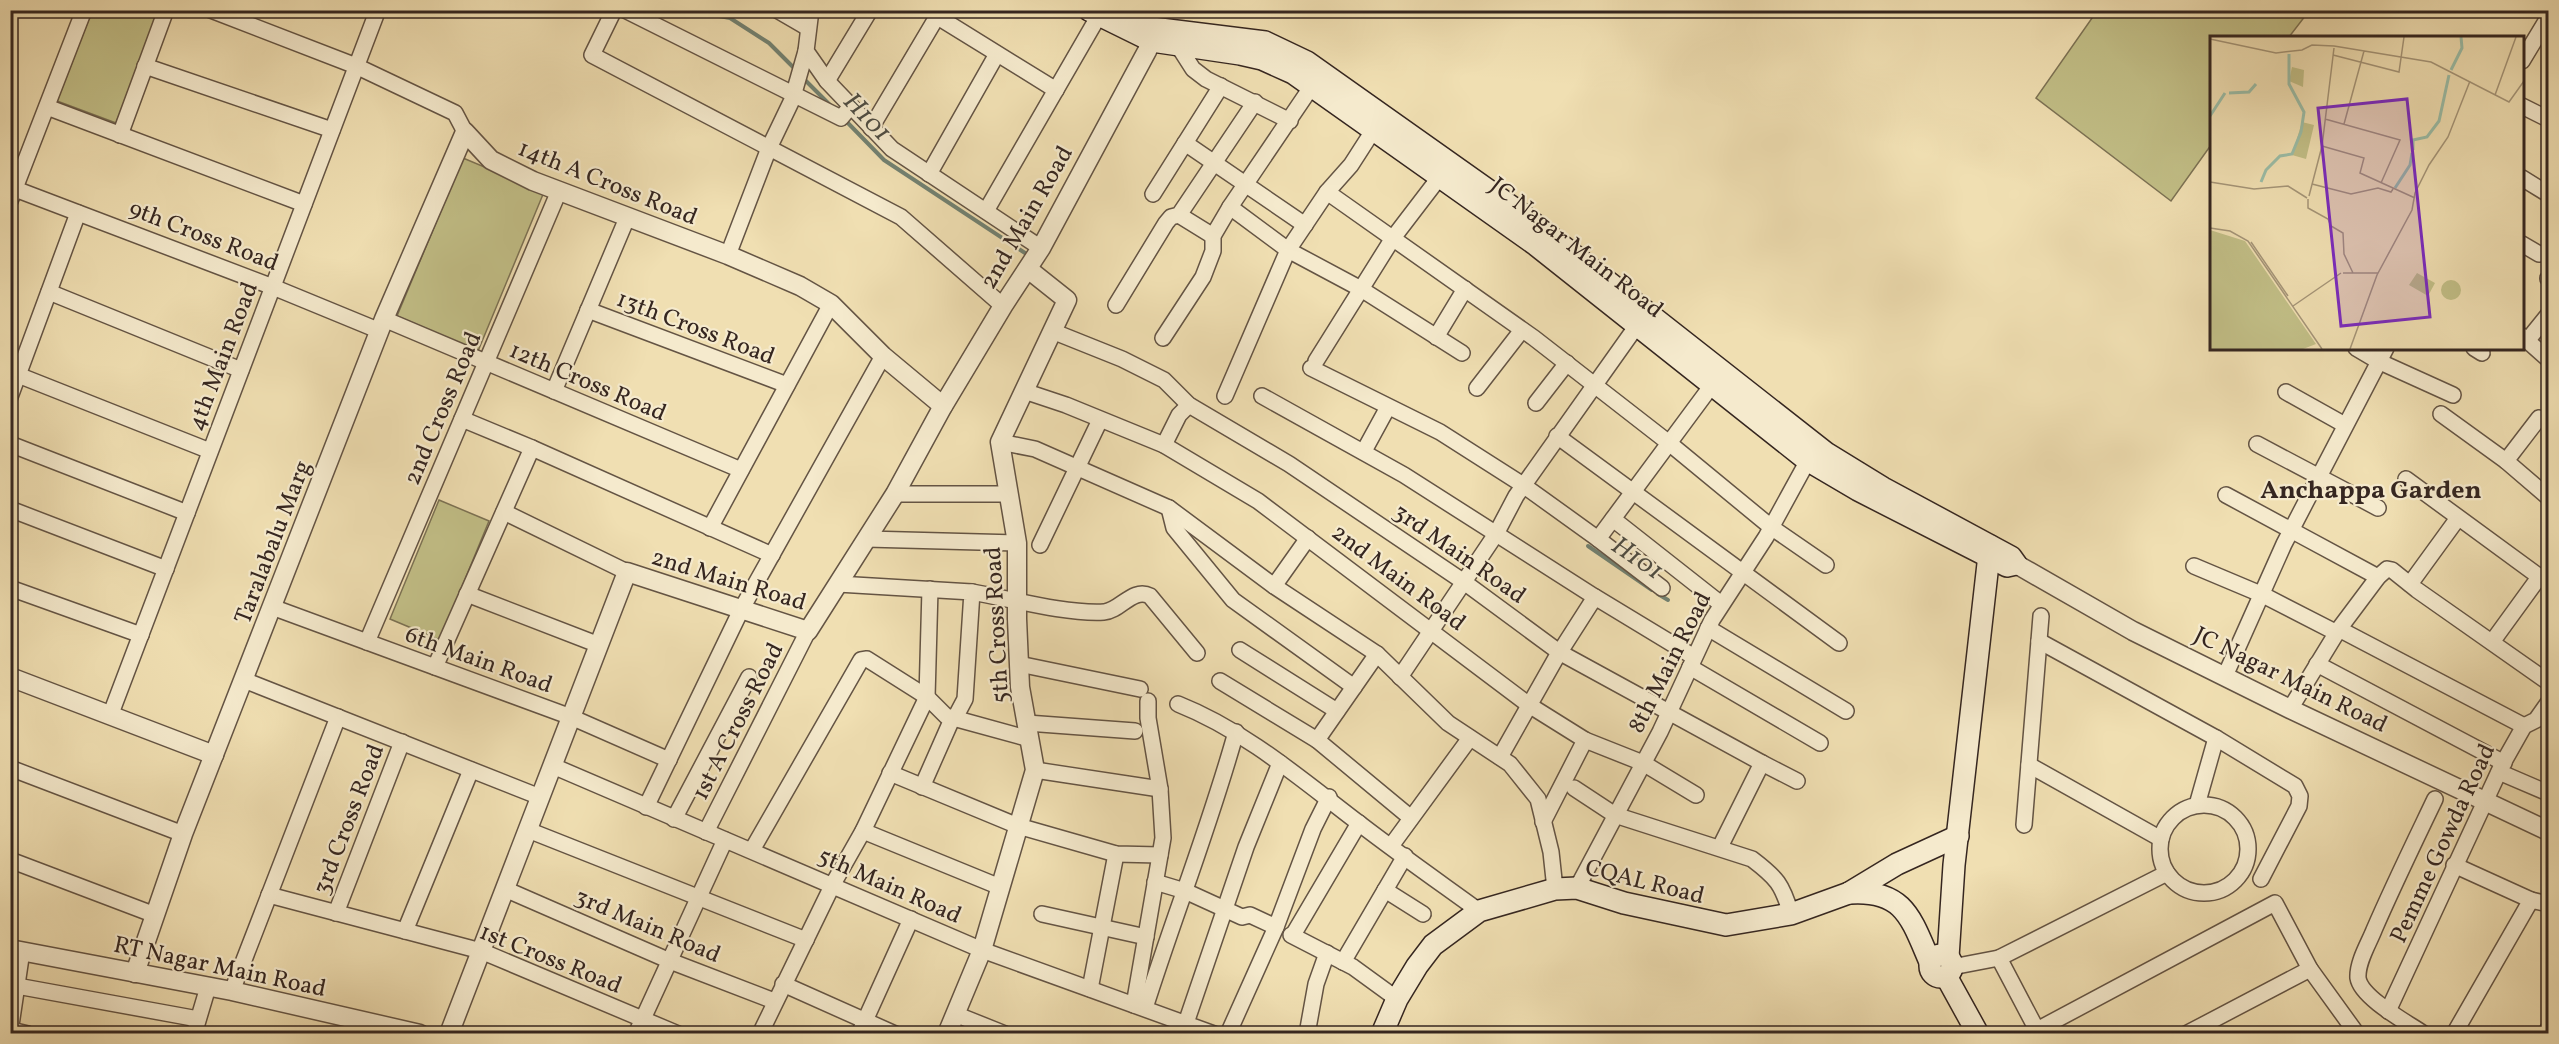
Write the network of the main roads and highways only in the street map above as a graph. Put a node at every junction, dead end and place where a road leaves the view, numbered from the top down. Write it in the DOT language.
graph roads {
  1 [pos="1121,10"];
  2 [pos="1093,14"];
  3 [pos="1154,35"];
  4 [pos="1178,38"];
  5 [pos="1378,122"];
  6 [pos="1989,551"];
  7 [pos="2016,564"];
  8 [pos="1958,836"];
  9 [pos="1849,893"];
  10 [pos="1944,965"];
  11 [pos="1382,1034"];
  12 [pos="1978,1034"];
  1 -- 3 [label="main road, JC Nagar Main Road"];
  2 -- 3 [label="main road, JC Nagar Main Road"];
  3 -- 4 [label="main road, JC Nagar Main Road"];
  4 -- 5 [label="main road, JC Nagar Main Road"];
  4 -- 5 [label="main road, JC Nagar Main Road"];
  5 -- 6 [label="main road, JC Nagar Main Road"];
  6 -- 7 [label="main road, JC Nagar Main Road"];
  6 -- 8 [label="main road"];
  8 -- 9 [label="main road, CQAL Road"];
  8 -- 10 [label="main road"];
  9 -- 10 [label="main road, CQAL Road"];
  9 -- 11 [label="main road, CQAL Road"];
  10 -- 12 [label="main road, CQAL Road"];
}
